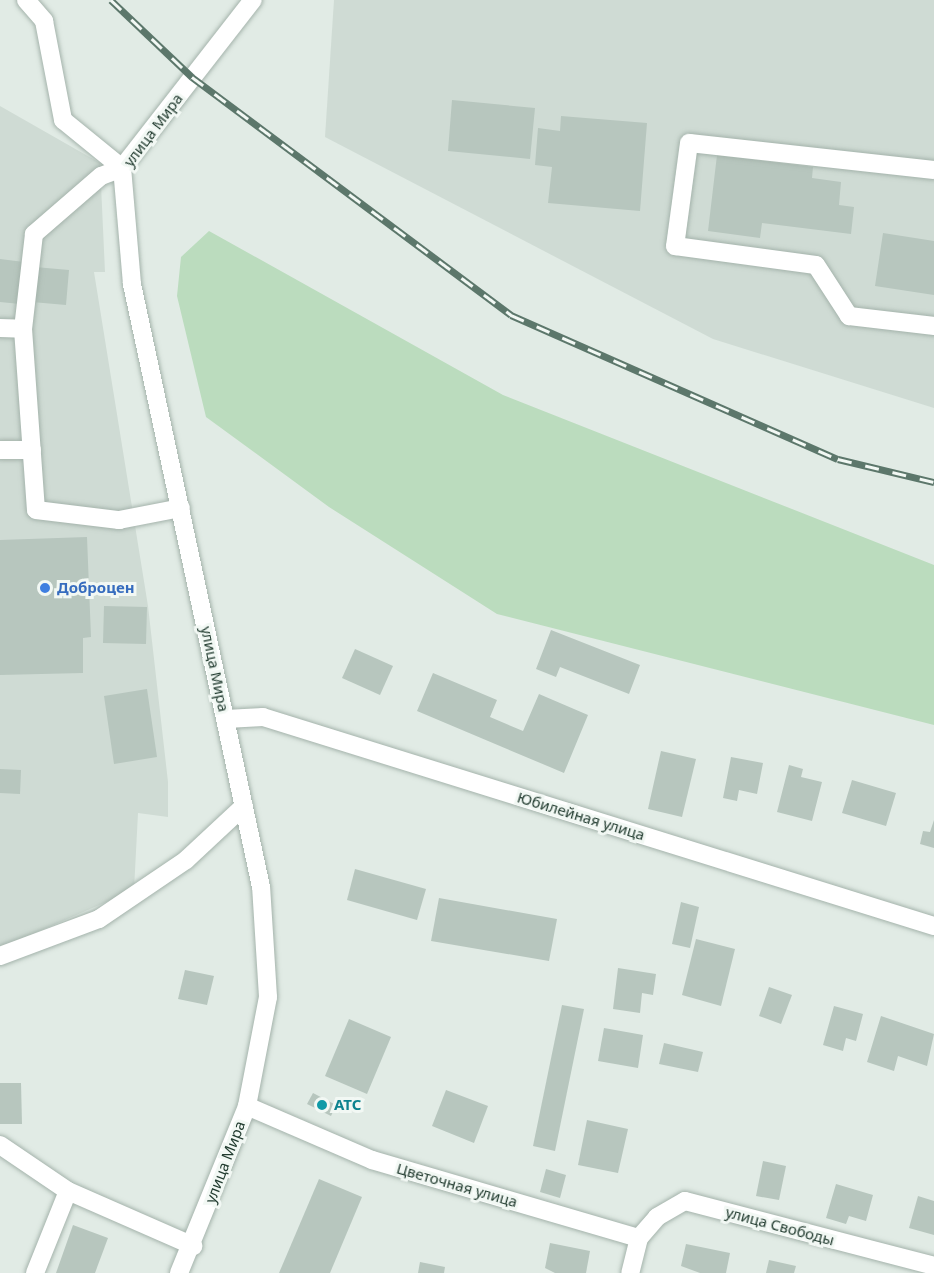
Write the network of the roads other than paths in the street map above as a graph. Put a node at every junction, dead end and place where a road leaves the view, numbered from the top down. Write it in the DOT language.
graph roads {
  1 [pos="26,0"];
  2 [pos="253,0"];
  3 [pos="122,168"];
  4 [pos="934,170"];
  5 [pos="934,326"];
  6 [pos="0,328"];
  7 [pos="24,329"];
  8 [pos="0,450"];
  9 [pos="32,450"];
  10 [pos="181,508"];
  11 [pos="226,719"];
  12 [pos="244,806"];
  13 [pos="934,926"];
  14 [pos="0,956"];
  15 [pos="247,1106"];
  16 [pos="0,1144"];
  17 [pos="68,1191"];
  18 [pos="639,1238"];
  19 [pos="193,1246"];
  20 [pos="934,1266"];
  21 [pos="35,1273"];
  22 [pos="179,1273"];
  23 [pos="630,1273"];
  1 -- 3 [label="street"];
  2 -- 3 [label="street, улица Мира"];
  3 -- 7 [label="street"];
  3 -- 10 [label="street, улица Мира"];
  4 -- 5 [label="street"];
  6 -- 7 [label="street"];
  7 -- 9 [label="street"];
  8 -- 9 [label="street"];
  9 -- 10 [label="street"];
  10 -- 11 [label="street, улица Мира"];
  11 -- 12 [label="street, улица Мира"];
  11 -- 13 [label="street, Юбилейная улица"];
  12 -- 14 [label="street"];
  12 -- 15 [label="street, улица Мира"];
  15 -- 18 [label="street, Цветочная улица"];
  15 -- 19 [label="street, улица Мира"];
  16 -- 17 [label="street"];
  17 -- 19 [label="street"];
  17 -- 21 [label="street"];
  18 -- 20 [label="street, улица Свободы"];
  18 -- 23 [label="street"];
  19 -- 22 [label="street, улица Мира"];
}
